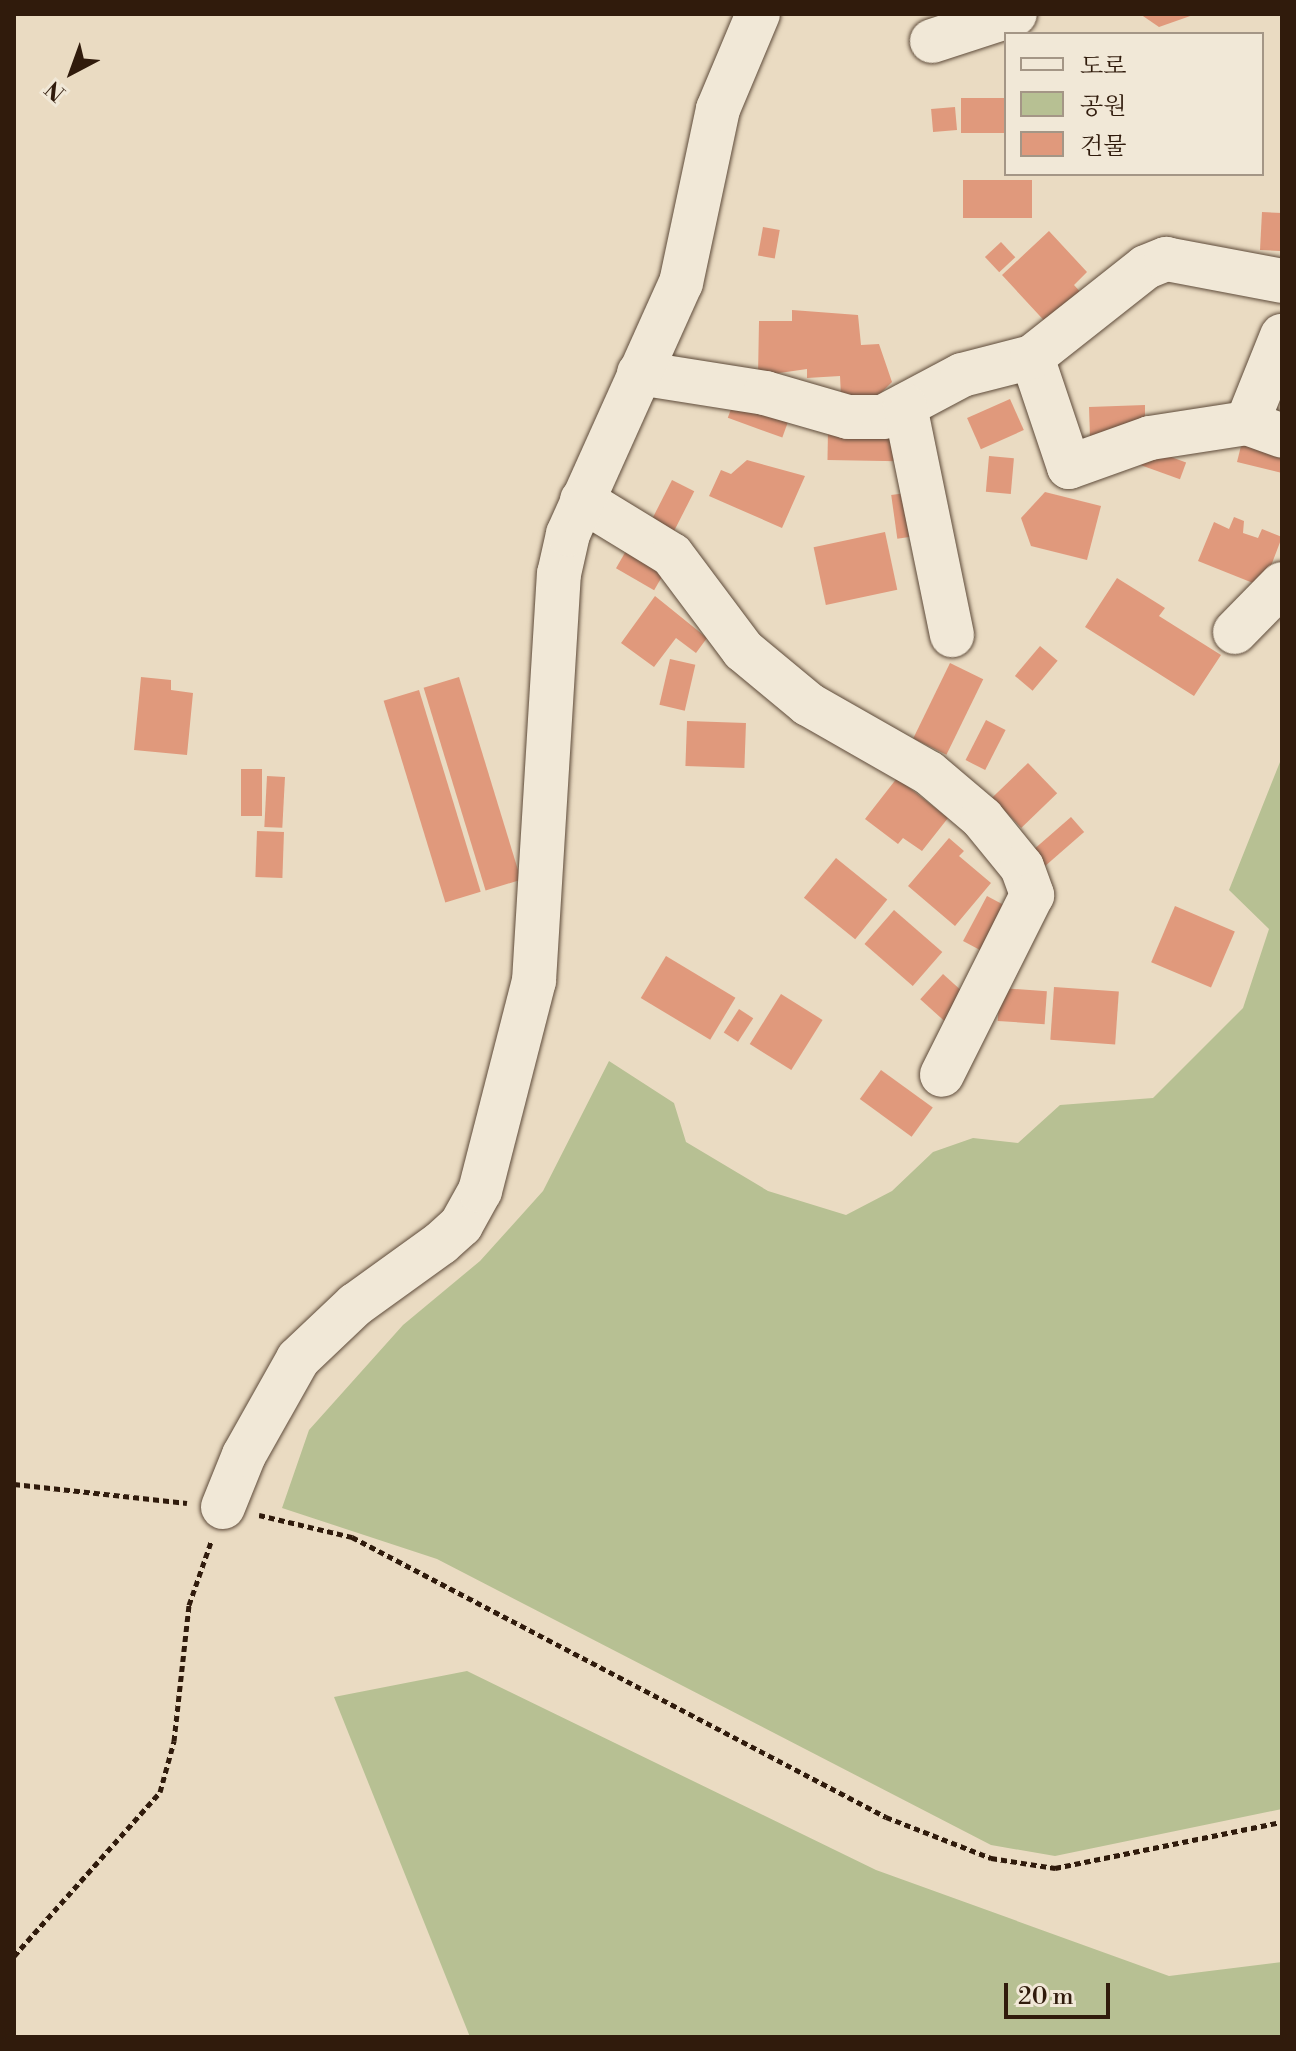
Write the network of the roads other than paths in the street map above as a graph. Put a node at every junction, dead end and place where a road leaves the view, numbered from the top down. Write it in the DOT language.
graph roads {
  1 [pos="758,14"];
  2 [pos="1015,14"];
  3 [pos="932,41"];
  4 [pos="1282,281"];
  5 [pos="1282,336"];
  6 [pos="1032,357"];
  7 [pos="639,373"];
  8 [pos="905,406"];
  9 [pos="1265,430"];
  10 [pos="582,500"];
  11 [pos="1282,584"];
  12 [pos="1235,632"];
  13 [pos="952,635"];
  14 [pos="942,1075"];
  15 [pos="223,1507"];
  1 -- 7 [label="street"];
  2 -- 3 [label="street"];
  4 -- 6 [label="street"];
  5 -- 9 [label="street"];
  6 -- 8 [label="street"];
  6 -- 9 [label="street"];
  7 -- 8 [label="street"];
  7 -- 10 [label="street"];
  8 -- 13 [label="street"];
  10 -- 14 [label="street"];
  10 -- 15 [label="street"];
  11 -- 12 [label="street"];
}
